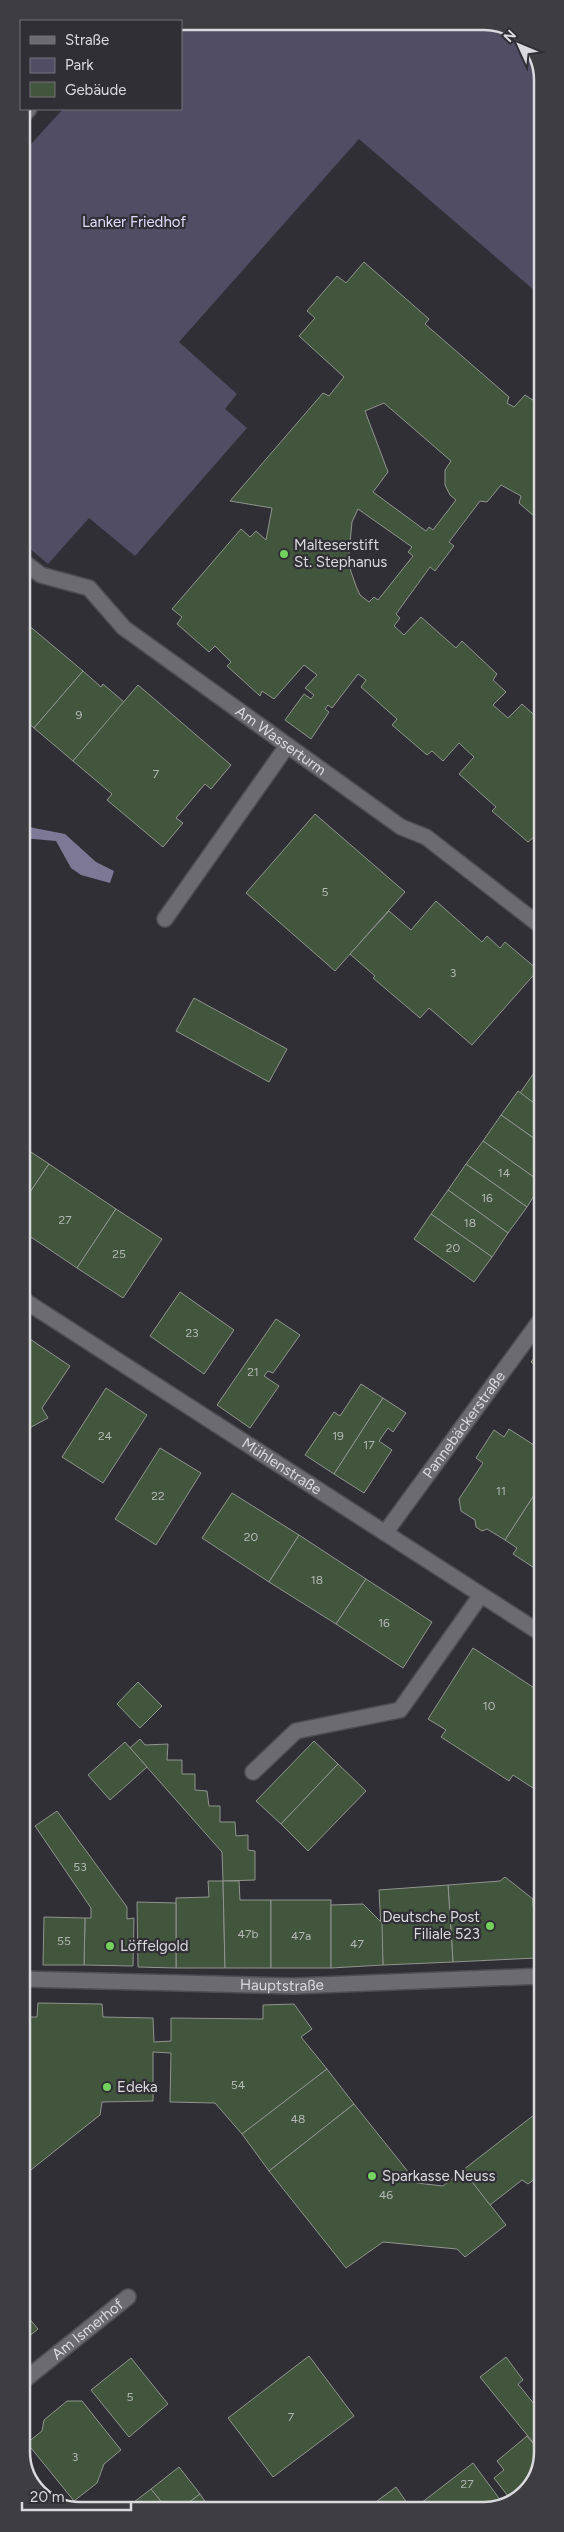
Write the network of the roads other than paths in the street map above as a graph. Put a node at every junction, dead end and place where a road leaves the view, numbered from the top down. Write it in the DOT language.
graph roads {
  1 [pos="30,566"];
  2 [pos="287,746"];
  3 [pos="165,919"];
  4 [pos="534,921"];
  5 [pos="30,1304"];
  6 [pos="534,1329"];
  7 [pos="385,1533"];
  8 [pos="481,1594"];
  9 [pos="534,1629"];
  10 [pos="253,1772"];
  11 [pos="534,1976"];
  12 [pos="30,1980"];
  13 [pos="128,2297"];
  14 [pos="30,2376"];
  1 -- 2 [label="street, Am Wasserturm"];
  2 -- 3 [label="street"];
  2 -- 4 [label="street, Am Wasserturm"];
  5 -- 7 [label="street, Mühlenstraße"];
  6 -- 7 [label="street, Pannebäckerstraße"];
  7 -- 8 [label="street, Mühlenstraße"];
  8 -- 9 [label="street, Mühlenstraße"];
  8 -- 10 [label="street"];
  11 -- 12 [label="street, Hauptstraße"];
  13 -- 14 [label="street, Am Ismerhof"];
}
